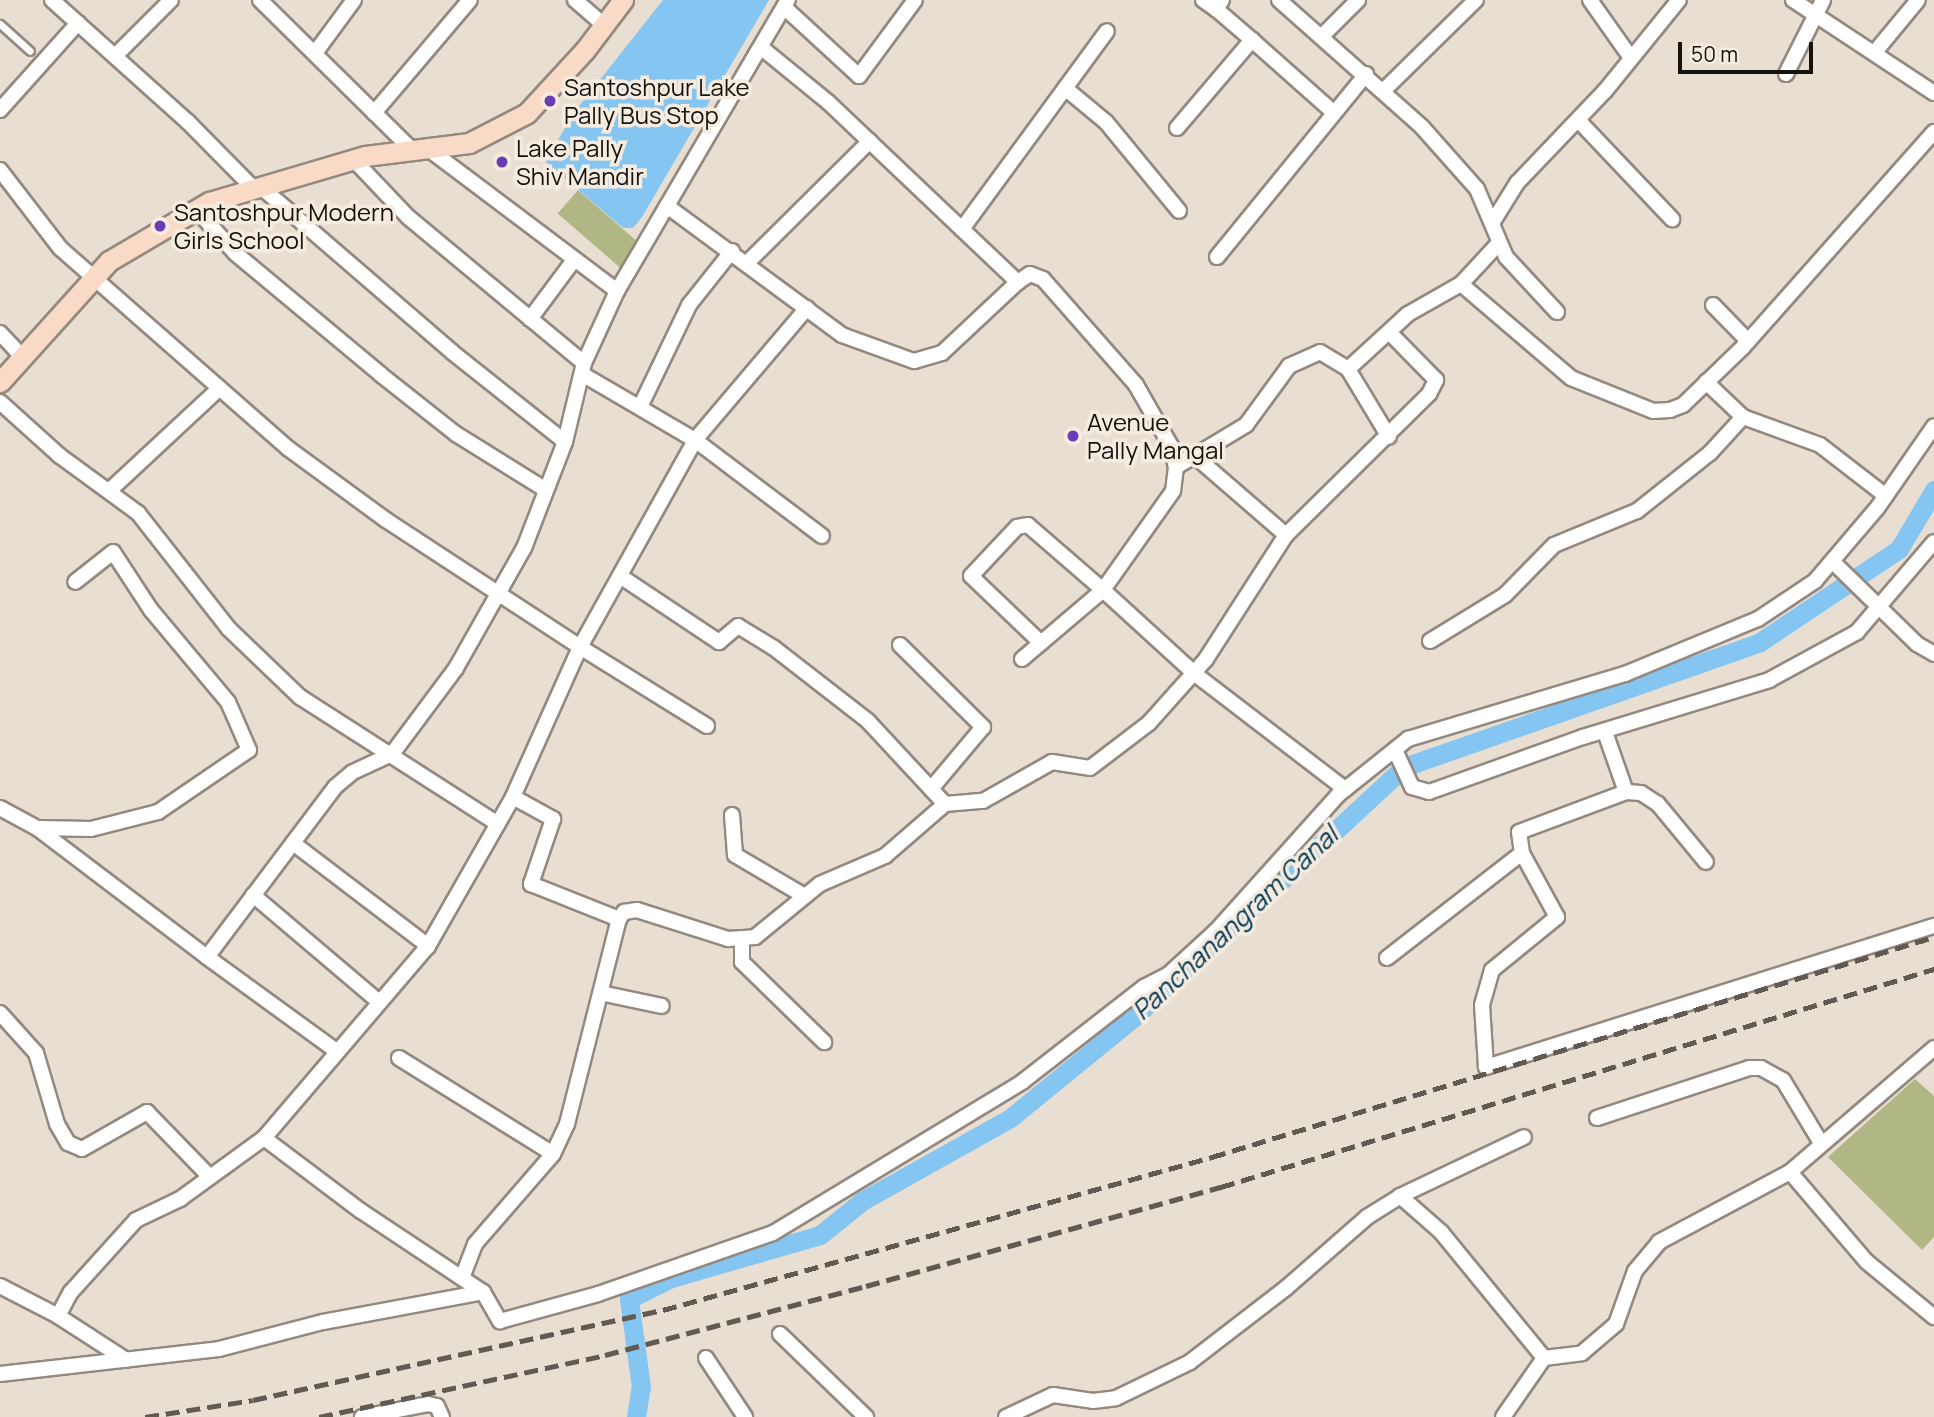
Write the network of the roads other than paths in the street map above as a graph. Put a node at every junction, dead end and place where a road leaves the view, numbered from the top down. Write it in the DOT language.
graph roads {
  1 [pos="52,0"];
  2 [pos="171,0"];
  3 [pos="260,0"];
  4 [pos="354,0"];
  5 [pos="470,0"];
  6 [pos="575,0"];
  7 [pos="623,0"];
  8 [pos="915,0"];
  9 [pos="1279,0"];
  10 [pos="1358,0"];
  11 [pos="1476,0"];
  12 [pos="1590,0"];
  13 [pos="1679,0"];
  14 [pos="1793,0"];
  15 [pos="1823,0"];
  16 [pos="1918,0"];
  17 [pos="1214,3"];
  18 [pos="786,4"];
  19 [pos="1813,15"];
  20 [pos="78,23"];
  21 [pos="0,24"];
  22 [pos="604,25"];
  23 [pos="1107,31"];
  24 [pos="1322,36"];
  25 [pos="1252,40"];
  26 [pos="763,49"];
  27 [pos="30,51"];
  28 [pos="1875,52"];
  29 [pos="315,53"];
  30 [pos="115,56"];
  31 [pos="1631,58"];
  32 [pos="1366,74"];
  33 [pos="1786,74"];
  34 [pos="1065,88"];
  35 [pos="1383,91"];
  36 [pos="1934,93"];
  37 [pos="0,110"];
  38 [pos="1333,112"];
  39 [pos="374,113"];
  40 [pos="1578,120"];
  41 [pos="1177,128"];
  42 [pos="1934,132"];
  43 [pos="870,141"];
  44 [pos="420,149"];
  45 [pos="353,159"];
  46 [pos="0,170"];
  47 [pos="257,188"];
  48 [pos="667,206"];
  49 [pos="197,210"];
  50 [pos="1180,211"];
  51 [pos="1672,219"];
  52 [pos="1494,220"];
  53 [pos="962,229"];
  54 [pos="1498,244"];
  55 [pos="732,251"];
  56 [pos="1217,257"];
  57 [pos="573,260"];
  58 [pos="747,263"];
  59 [pos="95,277"];
  60 [pos="1018,282"];
  61 [pos="1461,284"];
  62 [pos="617,291"];
  63 [pos="1713,305"];
  64 [pos="807,308"];
  65 [pos="1557,312"];
  66 [pos="530,319"];
  67 [pos="1389,332"];
  68 [pos="0,333"];
  69 [pos="1748,341"];
  70 [pos="22,357"];
  71 [pos="583,368"];
  72 [pos="1348,369"];
  73 [pos="0,382"];
  74 [pos="1706,382"];
  75 [pos="220,388"];
  76 [pos="0,402"];
  77 [pos="640,407"];
  78 [pos="1743,416"];
  79 [pos="1934,426"];
  80 [pos="1389,437"];
  81 [pos="695,440"];
  82 [pos="565,442"];
  83 [pos="1197,458"];
  84 [pos="1176,467"];
  85 [pos="109,491"];
  86 [pos="546,491"];
  87 [pos="1886,496"];
  88 [pos="1286,534"];
  89 [pos="822,536"];
  90 [pos="1934,542"];
  91 [pos="1833,562"];
  92 [pos="620,576"];
  93 [pos="75,582"];
  94 [pos="1102,590"];
  95 [pos="499,593"];
  96 [pos="1880,609"];
  97 [pos="1430,641"];
  98 [pos="1041,642"];
  99 [pos="901,645"];
  100 [pos="580,647"];
  101 [pos="1934,654"];
  102 [pos="1022,660"];
  103 [pos="1195,674"];
  104 [pos="707,726"];
  105 [pos="1605,732"];
  106 [pos="392,754"];
  107 [pos="1397,757"];
  108 [pos="931,789"];
  109 [pos="1345,789"];
  110 [pos="1626,792"];
  111 [pos="513,797"];
  112 [pos="944,804"];
  113 [pos="0,808"];
  114 [pos="732,815"];
  115 [pos="498,824"];
  116 [pos="37,828"];
  117 [pos="293,843"];
  118 [pos="1522,853"];
  119 [pos="1706,862"];
  120 [pos="253,895"];
  121 [pos="803,895"];
  122 [pos="618,919"];
  123 [pos="1934,926"];
  124 [pos="742,940"];
  125 [pos="428,946"];
  126 [pos="207,957"];
  127 [pos="1387,958"];
  128 [pos="601,993"];
  129 [pos="379,1002"];
  130 [pos="662,1006"];
  131 [pos="0,1013"];
  132 [pos="824,1042"];
  133 [pos="1934,1048"];
  134 [pos="335,1050"];
  135 [pos="399,1058"];
  136 [pos="1597,1118"];
  137 [pos="1524,1137"];
  138 [pos="264,1138"];
  139 [pos="1821,1143"];
  140 [pos="553,1154"];
  141 [pos="1790,1172"];
  142 [pos="208,1175"];
  143 [pos="1400,1196"];
  144 [pos="463,1278"];
  145 [pos="0,1286"];
  146 [pos="483,1292"];
  147 [pos="58,1315"];
  148 [pos="1934,1317"];
  149 [pos="780,1334"];
  150 [pos="706,1358"];
  151 [pos="1544,1358"];
  152 [pos="127,1360"];
  153 [pos="0,1374"];
  154 [pos="362,1417"];
  155 [pos="442,1417"];
  156 [pos="745,1417"];
  157 [pos="866,1417"];
  158 [pos="1006,1417"];
  159 [pos="1503,1417"];
  1 -- 20 [label="street"];
  2 -- 30 [label="street"];
  3 -- 29 [label="street"];
  4 -- 29 [label="street"];
  5 -- 39 [label="street"];
  6 -- 22 [label="street"];
  7 -- 22 [label="main road"];
  8 -- 18 [label="street"];
  9 -- 24 [label="street"];
  10 -- 24 [label="street"];
  11 -- 35 [label="street"];
  12 -- 31 [label="street"];
  13 -- 31 [label="street"];
  14 -- 19 [label="street"];
  15 -- 19 [label="street"];
  16 -- 28 [label="street"];
  17 -- 25 [label="street"];
  18 -- 26 [label="street"];
  19 -- 28 [label="street"];
  19 -- 33 [label="street"];
  20 -- 30 [label="street"];
  20 -- 37 [label="street"];
  21 -- 27 [label="lane"];
  22 -- 44 [label="main road"];
  23 -- 34 [label="street"];
  24 -- 32 [label="street"];
  25 -- 38 [label="street"];
  25 -- 41 [label="street"];
  26 -- 43 [label="street"];
  26 -- 48 [label="street"];
  28 -- 36 [label="street"];
  29 -- 39 [label="street"];
  30 -- 47 [label="street"];
  31 -- 40 [label="street"];
  32 -- 35 [label="street"];
  32 -- 38 [label="street"];
  34 -- 50 [label="street"];
  34 -- 53 [label="street"];
  35 -- 52 [label="street"];
  38 -- 56 [label="street"];
  39 -- 44 [label="street"];
  40 -- 51 [label="street"];
  40 -- 52 [label="street"];
  42 -- 69 [label="street"];
  43 -- 53 [label="street"];
  43 -- 58 [label="street"];
  44 -- 45 [label="main road"];
  44 -- 57 [label="street"];
  45 -- 47 [label="main road"];
  45 -- 66 [label="street"];
  46 -- 59 [label="street"];
  47 -- 49 [label="main road"];
  47 -- 82 [label="street"];
  48 -- 55 [label="street"];
  48 -- 62 [label="street"];
  49 -- 59 [label="main road"];
  49 -- 86 [label="street"];
  52 -- 54 [label="street"];
  53 -- 60 [label="street"];
  54 -- 61 [label="street"];
  54 -- 65 [label="street"];
  55 -- 58 [label="street"];
  55 -- 77 [label="street"];
  57 -- 62 [label="street"];
  57 -- 66 [label="street"];
  58 -- 64 [label="street"];
  59 -- 70 [label="main road"];
  59 -- 75 [label="street"];
  60 -- 64 [label="street"];
  60 -- 84 [label="street"];
  61 -- 67 [label="street"];
  61 -- 74 [label="street"];
  62 -- 71 [label="street"];
  63 -- 69 [label="street"];
  64 -- 81 [label="street"];
  66 -- 71 [label="street"];
  67 -- 72 [label="street"];
  67 -- 80 [label="street"];
  68 -- 70 [label="street"];
  69 -- 74 [label="street"];
  70 -- 73 [label="main road"];
  71 -- 77 [label="street"];
  71 -- 82 [label="street"];
  72 -- 80 [label="street"];
  72 -- 83 [label="street"];
  74 -- 78 [label="street"];
  75 -- 85 [label="street"];
  75 -- 95 [label="street"];
  76 -- 85 [label="street"];
  77 -- 81 [label="street"];
  78 -- 87 [label="street"];
  78 -- 97 [label="street"];
  79 -- 87 [label="street"];
  80 -- 88 [label="street"];
  81 -- 89 [label="street"];
  81 -- 92 [label="street"];
  82 -- 86 [label="street"];
  83 -- 84 [label="street"];
  83 -- 88 [label="street"];
  84 -- 94 [label="street"];
  85 -- 106 [label="street"];
  86 -- 95 [label="street"];
  87 -- 91 [label="street"];
  88 -- 103 [label="street"];
  90 -- 96 [label="street"];
  91 -- 96 [label="street"];
  91 -- 107 [label="street"];
  92 -- 100 [label="street"];
  92 -- 108 [label="street"];
  93 -- 116 [label="street"];
  94 -- 98 [label="street"];
  94 -- 98 [label="street"];
  94 -- 103 [label="street"];
  95 -- 100 [label="street"];
  95 -- 106 [label="street"];
  96 -- 101 [label="street"];
  96 -- 105 [label="street"];
  98 -- 102 [label="street"];
  99 -- 108 [label="street"];
  100 -- 104 [label="street"];
  100 -- 111 [label="street"];
  103 -- 109 [label="street"];
  103 -- 112 [label="street"];
  105 -- 107 [label="street"];
  105 -- 110 [label="street"];
  106 -- 115 [label="street"];
  106 -- 117 [label="street"];
  107 -- 109 [label="street"];
  108 -- 112 [label="street"];
  109 -- 146 [label="street"];
  110 -- 118 [label="street"];
  110 -- 119 [label="street"];
  111 -- 115 [label="street"];
  111 -- 122 [label="street"];
  112 -- 121 [label="street"];
  113 -- 116 [label="street"];
  114 -- 121 [label="street"];
  115 -- 125 [label="street"];
  116 -- 126 [label="street"];
  117 -- 120 [label="street"];
  117 -- 125 [label="street"];
  118 -- 123 [label="street"];
  118 -- 127 [label="street"];
  120 -- 126 [label="street"];
  120 -- 129 [label="street"];
  121 -- 124 [label="street"];
  122 -- 124 [label="street"];
  122 -- 128 [label="street"];
  124 -- 132 [label="street"];
  125 -- 129 [label="street"];
  126 -- 134 [label="street"];
  128 -- 130 [label="street"];
  128 -- 140 [label="street"];
  129 -- 134 [label="street"];
  131 -- 142 [label="street"];
  133 -- 139 [label="street"];
  134 -- 138 [label="street"];
  135 -- 140 [label="street"];
  136 -- 139 [label="street"];
  137 -- 143 [label="street"];
  138 -- 142 [label="street"];
  138 -- 144 [label="street"];
  139 -- 141 [label="street"];
  140 -- 144 [label="street"];
  141 -- 148 [label="street"];
  141 -- 151 [label="street"];
  142 -- 147 [label="street"];
  143 -- 151 [label="street"];
  143 -- 158 [label="street"];
  144 -- 146 [label="street"];
  145 -- 147 [label="street"];
  146 -- 152 [label="street"];
  147 -- 152 [label="street"];
  149 -- 157 [label="street"];
  150 -- 156 [label="street"];
  151 -- 159 [label="street"];
  152 -- 153 [label="street"];
  154 -- 155 [label="street"];
}
